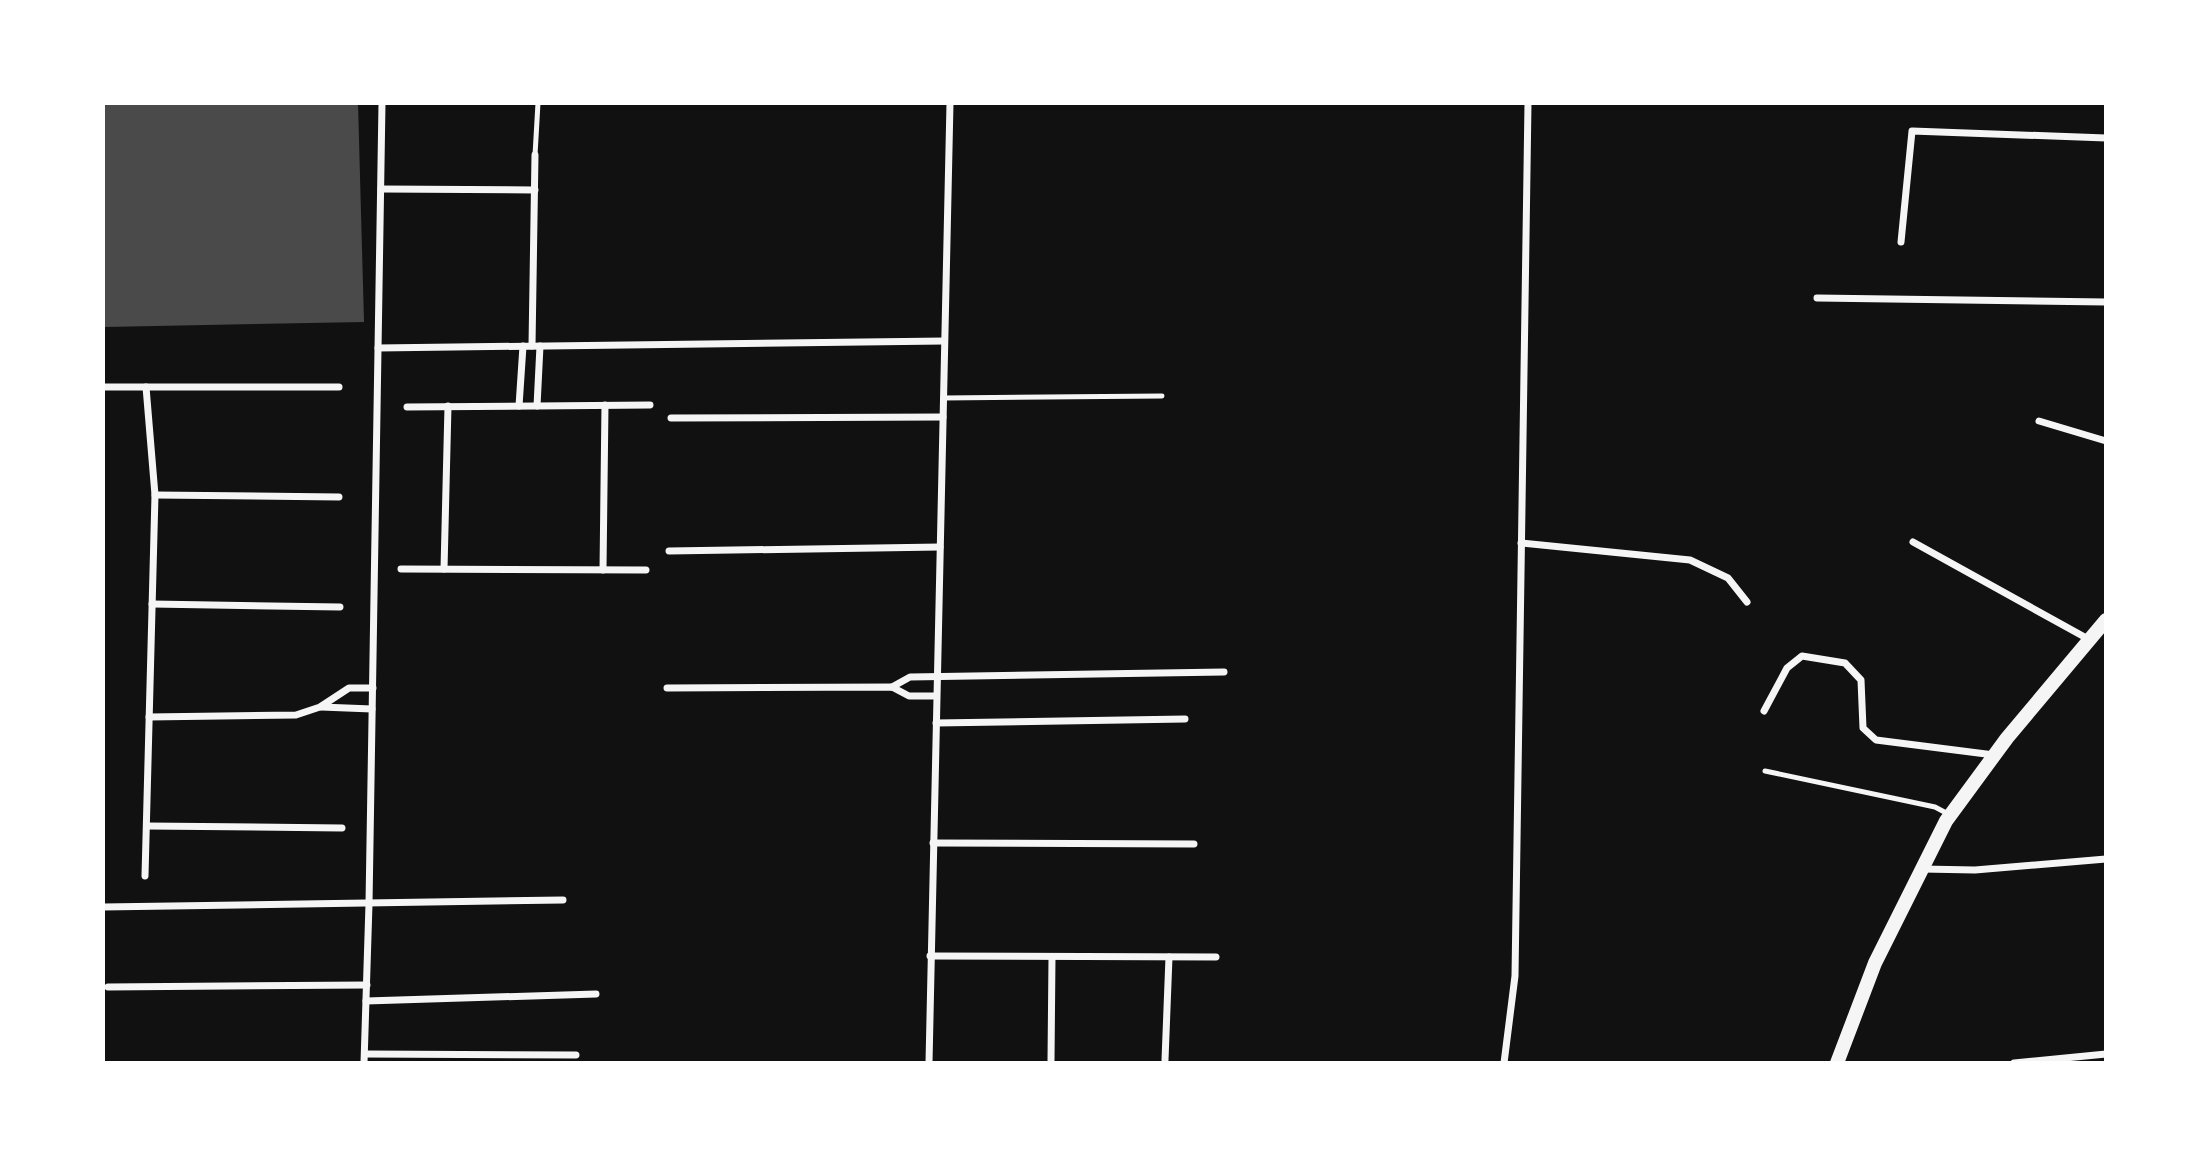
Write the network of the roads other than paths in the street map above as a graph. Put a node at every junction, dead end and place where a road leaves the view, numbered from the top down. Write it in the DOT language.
graph roads {
  1 [pos="382,103"];
  2 [pos="538,103"];
  3 [pos="950,103"];
  4 [pos="1528,103"];
  5 [pos="2106,138"];
  6 [pos="534,155"];
  7 [pos="381,189"];
  8 [pos="535,190"];
  9 [pos="1901,242"];
  10 [pos="1817,298"];
  11 [pos="2106,302"];
  12 [pos="944,341"];
  13 [pos="523,346"];
  14 [pos="536,346"];
  15 [pos="378,348"];
  16 [pos="103,387"];
  17 [pos="146,387"];
  18 [pos="339,387"];
  19 [pos="1162,396"];
  20 [pos="943,398"];
  21 [pos="605,405"];
  22 [pos="650,405"];
  23 [pos="448,406"];
  24 [pos="519,406"];
  25 [pos="537,406"];
  26 [pos="407,407"];
  27 [pos="943,417"];
  28 [pos="671,418"];
  29 [pos="2039,421"];
  30 [pos="2106,440"];
  31 [pos="155,495"];
  32 [pos="339,497"];
  33 [pos="1913,542"];
  34 [pos="1521,543"];
  35 [pos="940,547"];
  36 [pos="669,551"];
  37 [pos="401,569"];
  38 [pos="444,569"];
  39 [pos="603,570"];
  40 [pos="646,570"];
  41 [pos="1747,602"];
  42 [pos="152,604"];
  43 [pos="340,607"];
  44 [pos="2106,620"];
  45 [pos="2090,640"];
  46 [pos="1224,672"];
  47 [pos="936,676"];
  48 [pos="892,687"];
  49 [pos="373,688"];
  50 [pos="667,688"];
  51 [pos="936,696"];
  52 [pos="320,707"];
  53 [pos="372,709"];
  54 [pos="1763,711"];
  55 [pos="149,717"];
  56 [pos="1185,719"];
  57 [pos="936,723"];
  58 [pos="1994,755"];
  59 [pos="1765,771"];
  60 [pos="1950,814"];
  61 [pos="147,827"];
  62 [pos="342,828"];
  63 [pos="933,842"];
  64 [pos="1194,844"];
  65 [pos="2106,859"];
  66 [pos="1922,869"];
  67 [pos="145,876"];
  68 [pos="563,900"];
  69 [pos="369,904"];
  70 [pos="103,906"];
  71 [pos="930,956"];
  72 [pos="1052,957"];
  73 [pos="1169,957"];
  74 [pos="1216,957"];
  75 [pos="367,985"];
  76 [pos="108,987"];
  77 [pos="596,994"];
  78 [pos="366,1001"];
  79 [pos="2106,1054"];
  80 [pos="576,1055"];
  81 [pos="364,1059"];
  82 [pos="1164,1060"];
  83 [pos="1051,1061"];
  84 [pos="929,1063"];
  85 [pos="1504,1063"];
  86 [pos="1837,1063"];
  87 [pos="2014,1063"];
  1 -- 7 [label="street"];
  2 -- 6 [label="lane"];
  3 -- 12 [label="street"];
  4 -- 34 [label="street"];
  5 -- 9 [label="street"];
  6 -- 8 [label="street"];
  7 -- 8 [label="street"];
  7 -- 15 [label="street"];
  8 -- 14 [label="street"];
  10 -- 11 [label="street"];
  12 -- 14 [label="street"];
  12 -- 20 [label="street"];
  13 -- 14 [label="street"];
  13 -- 15 [label="street"];
  13 -- 24 [label="street"];
  14 -- 25 [label="street"];
  15 -- 49 [label="street"];
  16 -- 17 [label="street"];
  17 -- 18 [label="street"];
  17 -- 31 [label="street"];
  19 -- 20 [label="lane"];
  20 -- 27 [label="street"];
  21 -- 22 [label="street"];
  21 -- 25 [label="street"];
  21 -- 39 [label="street"];
  23 -- 24 [label="street"];
  23 -- 26 [label="street"];
  23 -- 38 [label="street"];
  24 -- 25 [label="street"];
  27 -- 28 [label="street"];
  27 -- 35 [label="street"];
  29 -- 30 [label="street"];
  31 -- 32 [label="street"];
  31 -- 42 [label="street"];
  33 -- 45 [label="street"];
  34 -- 41 [label="street"];
  34 -- 85 [label="street"];
  35 -- 36 [label="street"];
  35 -- 47 [label="street"];
  37 -- 38 [label="street"];
  38 -- 39 [label="street"];
  39 -- 40 [label="street"];
  42 -- 43 [label="street"];
  42 -- 55 [label="street"];
  44 -- 45 [label="main road"];
  45 -- 58 [label="main road"];
  46 -- 47 [label="street"];
  47 -- 48 [label="street"];
  47 -- 51 [label="street"];
  48 -- 50 [label="street"];
  48 -- 51 [label="street"];
  49 -- 52 [label="street"];
  49 -- 53 [label="street"];
  51 -- 57 [label="street"];
  52 -- 53 [label="street"];
  52 -- 55 [label="street"];
  53 -- 69 [label="street"];
  54 -- 58 [label="street"];
  55 -- 61 [label="street"];
  56 -- 57 [label="street"];
  57 -- 63 [label="street"];
  58 -- 60 [label="main road"];
  59 -- 60 [label="lane"];
  60 -- 66 [label="main road"];
  61 -- 62 [label="street"];
  61 -- 67 [label="street"];
  63 -- 64 [label="street"];
  63 -- 71 [label="street"];
  65 -- 66 [label="street"];
  66 -- 86 [label="main road"];
  68 -- 69 [label="street"];
  69 -- 70 [label="street"];
  69 -- 75 [label="street"];
  71 -- 72 [label="street"];
  71 -- 84 [label="street"];
  72 -- 73 [label="street"];
  72 -- 83 [label="street"];
  73 -- 74 [label="street"];
  73 -- 82 [label="street"];
  75 -- 76 [label="street"];
  75 -- 78 [label="street"];
  77 -- 78 [label="street"];
  78 -- 81 [label="street"];
  79 -- 87 [label="street"];
  80 -- 81 [label="street"];
}
